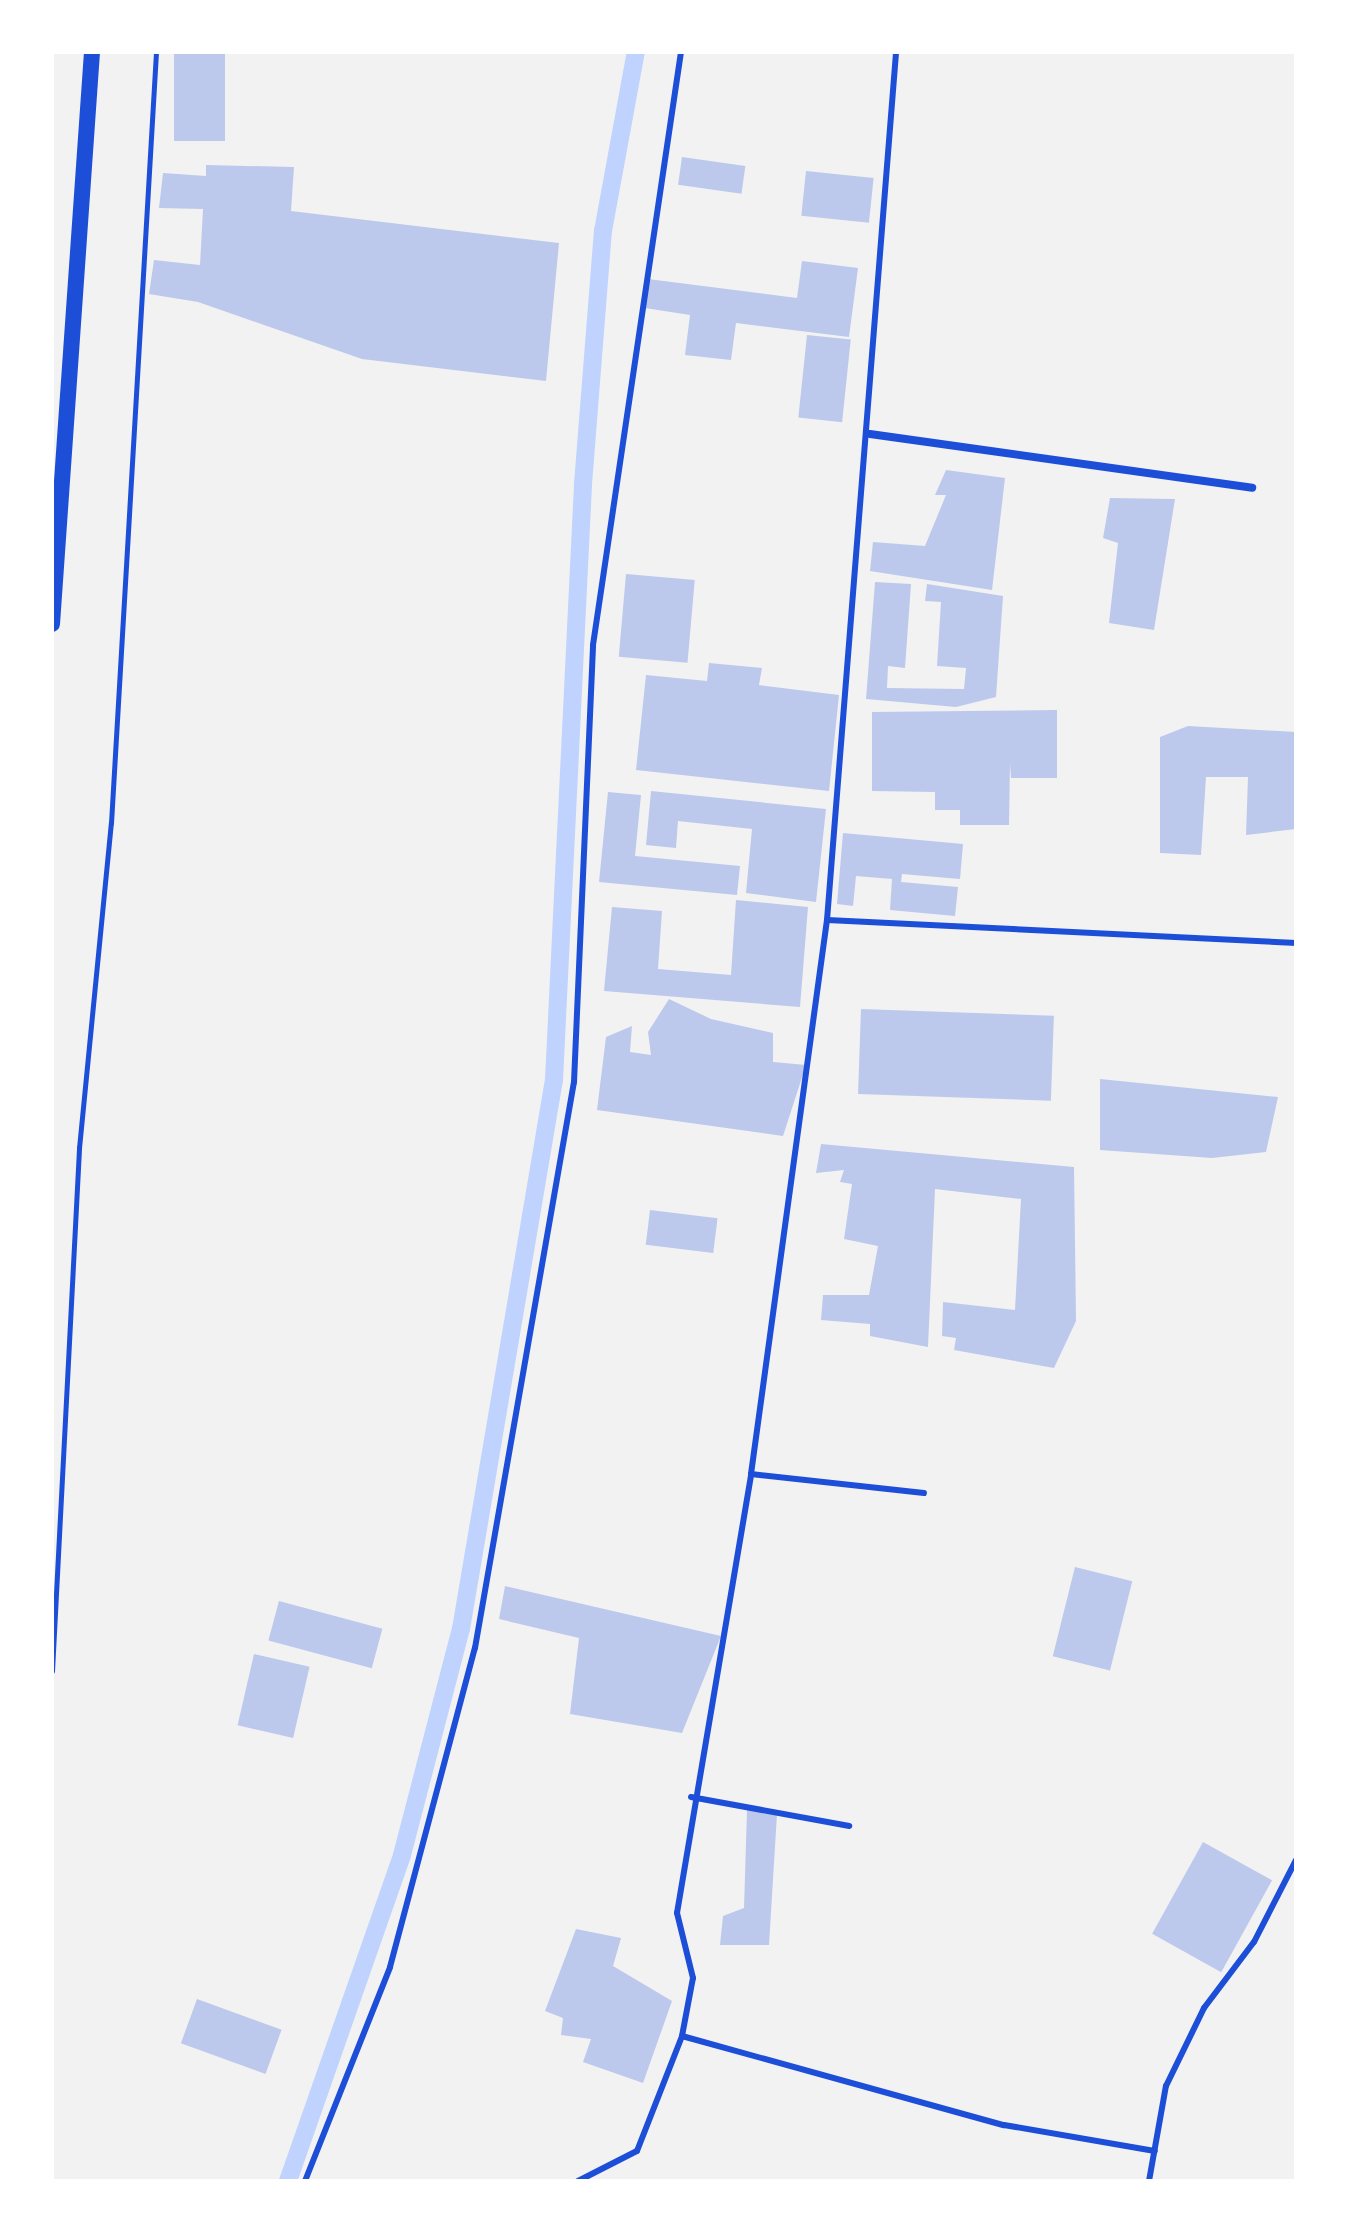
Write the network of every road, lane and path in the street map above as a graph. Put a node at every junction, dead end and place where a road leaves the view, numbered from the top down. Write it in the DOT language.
graph roads {
  1 [pos="92,52"];
  2 [pos="156,52"];
  3 [pos="681,52"];
  4 [pos="896,52"];
  5 [pos="870,434"];
  6 [pos="1252,488"];
  7 [pos="52,624"];
  8 [pos="827,920"];
  9 [pos="1296,943"];
  10 [pos="751,1474"];
  11 [pos="924,1493"];
  12 [pos="52,1671"];
  13 [pos="691,1797"];
  14 [pos="849,1826"];
  15 [pos="1296,1860"];
  16 [pos="682,2036"];
  17 [pos="1155,2151"];
  18 [pos="305,2181"];
  19 [pos="578,2181"];
  20 [pos="1149,2181"];
  1 -- 7 [label="main road"];
  2 -- 12 [label="path"];
  3 -- 18 [label="lane"];
  4 -- 5 [label="lane"];
  5 -- 6 [label="street"];
  5 -- 8 [label="lane"];
  8 -- 9 [label="lane"];
  8 -- 10 [label="lane"];
  10 -- 11 [label="lane"];
  10 -- 13 [label="lane"];
  13 -- 14 [label="lane"];
  13 -- 16 [label="lane"];
  15 -- 17 [label="lane"];
  16 -- 17 [label="lane"];
  16 -- 19 [label="lane"];
  17 -- 20 [label="lane"];
}
